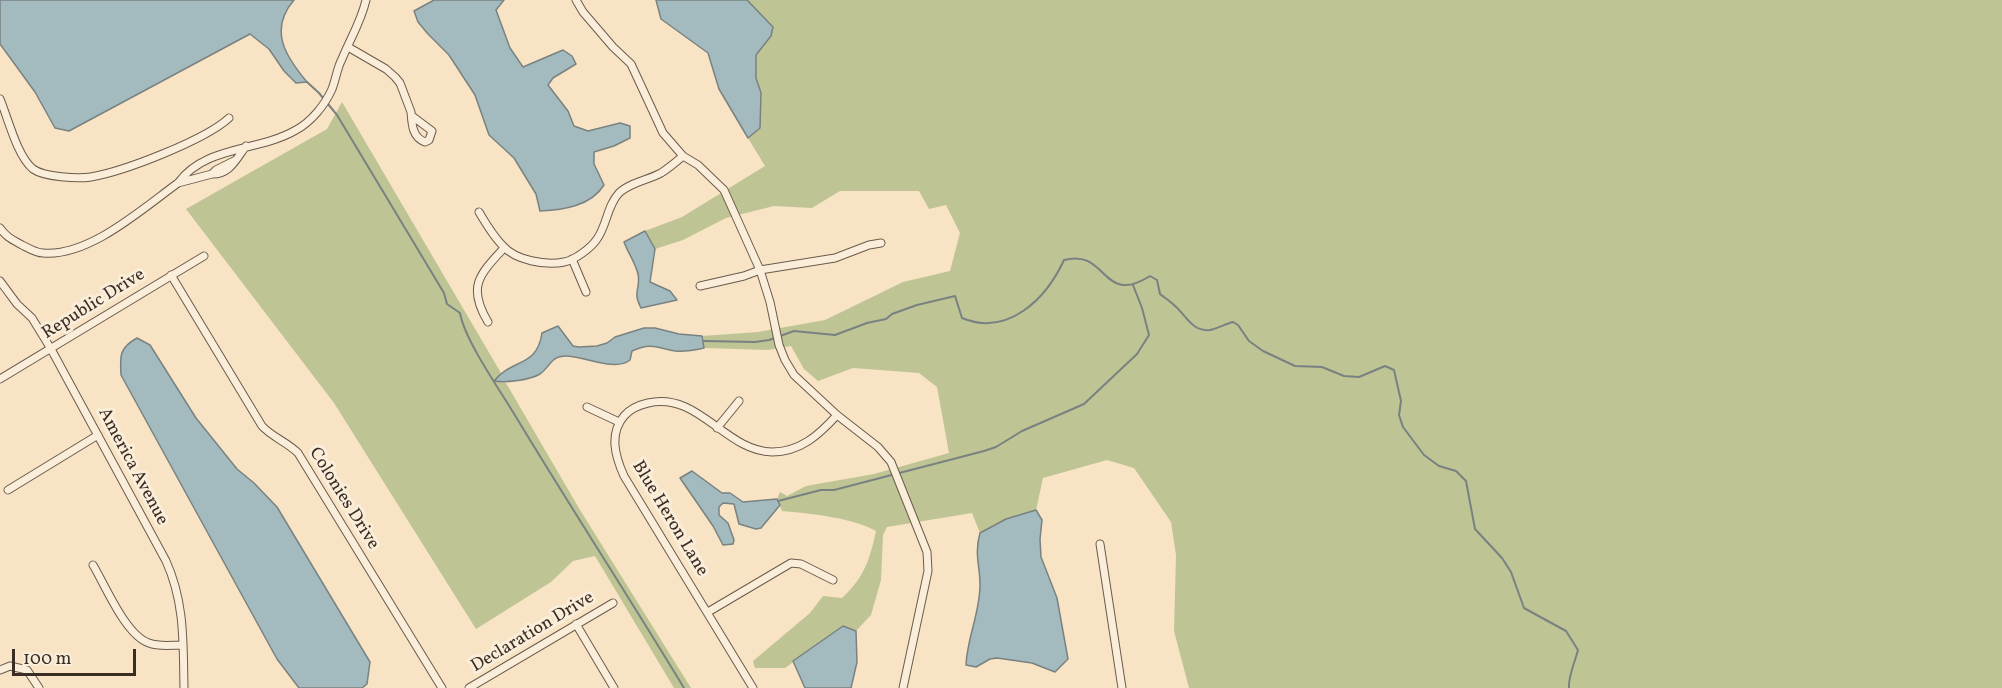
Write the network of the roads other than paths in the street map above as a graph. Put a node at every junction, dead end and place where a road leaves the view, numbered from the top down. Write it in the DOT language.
graph roads {
  1 [pos="366,0"];
  2 [pos="576,0"];
  3 [pos="348,46"];
  4 [pos="0,99"];
  5 [pos="412,116"];
  6 [pos="229,118"];
  7 [pos="246,146"];
  8 [pos="683,156"];
  9 [pos="178,183"];
  10 [pos="479,212"];
  11 [pos="0,228"];
  12 [pos="881,243"];
  13 [pos="504,248"];
  14 [pos="204,256"];
  15 [pos="572,260"];
  16 [pos="760,270"];
  17 [pos="171,275"];
  18 [pos="0,281"];
  19 [pos="700,286"];
  20 [pos="586,292"];
  21 [pos="488,322"];
  22 [pos="51,349"];
  23 [pos="0,379"];
  24 [pos="739,401"];
  25 [pos="587,407"];
  26 [pos="837,415"];
  27 [pos="619,422"];
  28 [pos="717,428"];
  29 [pos="98,435"];
  30 [pos="8,490"];
  31 [pos="1100,544"];
  32 [pos="93,565"];
  33 [pos="833,580"];
  34 [pos="613,603"];
  35 [pos="708,612"];
  36 [pos="576,624"];
  37 [pos="182,645"];
  38 [pos="0,670"];
  39 [pos="39,688"];
  40 [pos="184,688"];
  41 [pos="442,688"];
  42 [pos="469,688"];
  43 [pos="614,688"];
  44 [pos="753,688"];
  45 [pos="903,688"];
  46 [pos="1122,688"];
  1 -- 3 [label="street"];
  2 -- 8 [label="street"];
  3 -- 5 [label="street"];
  3 -- 7 [label="street"];
  4 -- 6 [label="street"];
  7 -- 9 [label="street"];
  7 -- 9 [label="street"];
  8 -- 15 [label="street"];
  8 -- 16 [label="street"];
  9 -- 11 [label="street"];
  10 -- 13 [label="street"];
  12 -- 16 [label="street"];
  13 -- 15 [label="street"];
  13 -- 21 [label="street"];
  14 -- 17 [label="street, Republic Drive"];
  15 -- 20 [label="street"];
  16 -- 19 [label="street"];
  16 -- 26 [label="street"];
  17 -- 22 [label="street, Republic Drive"];
  17 -- 41 [label="street, Colonies Drive"];
  18 -- 22 [label="street, America Avenue"];
  22 -- 23 [label="street, Republic Drive"];
  22 -- 29 [label="street, America Avenue"];
  24 -- 28 [label="street"];
  25 -- 27 [label="street"];
  26 -- 28 [label="street"];
  26 -- 45 [label="street"];
  27 -- 28 [label="street"];
  27 -- 35 [label="street, Blue Heron Lane"];
  29 -- 30 [label="street"];
  29 -- 37 [label="street, America Avenue"];
  31 -- 46 [label="street"];
  32 -- 37 [label="street"];
  33 -- 35 [label="street"];
  34 -- 36 [label="street, Declaration Drive"];
  35 -- 44 [label="street, Blue Heron Lane"];
  36 -- 42 [label="street, Declaration Drive"];
  36 -- 43 [label="street"];
  37 -- 40 [label="street, America Avenue"];
  38 -- 39 [label="street"];
}
